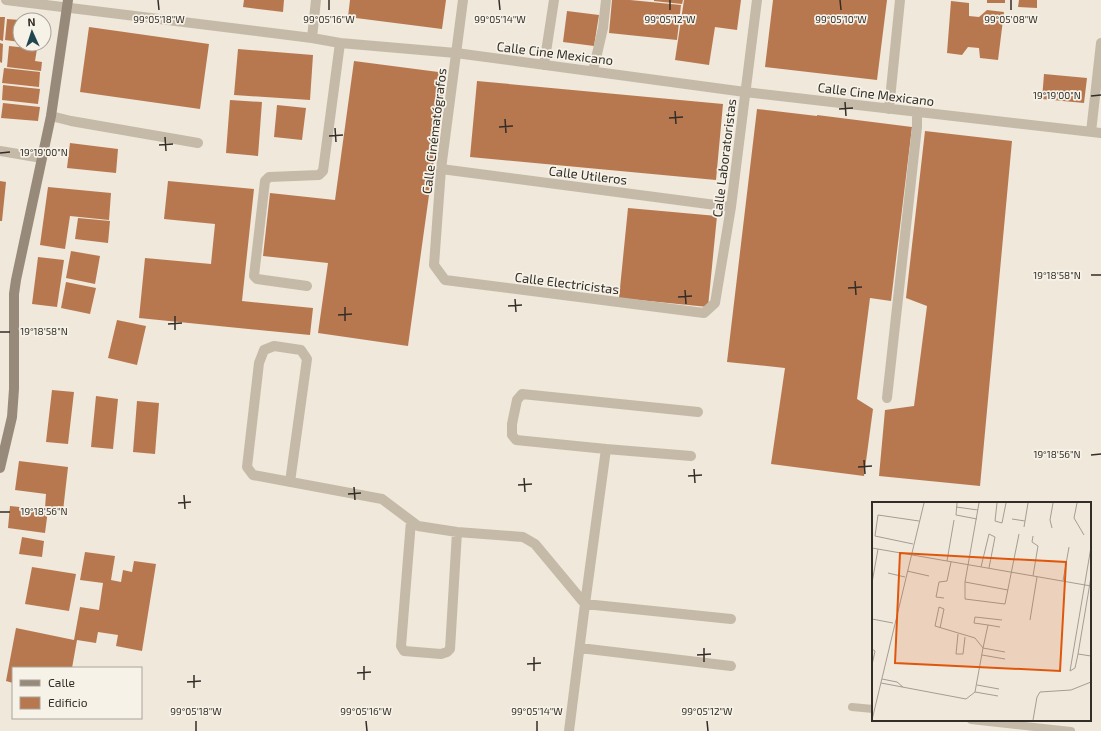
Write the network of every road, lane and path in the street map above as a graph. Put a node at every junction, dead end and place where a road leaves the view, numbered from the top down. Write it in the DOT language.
graph roads {
  1 [pos="6,0"];
  2 [pos="316,0"];
  3 [pos="463,0"];
  4 [pos="554,0"];
  5 [pos="606,0"];
  6 [pos="757,0"];
  7 [pos="900,0"];
  8 [pos="67,4"];
  9 [pos="312,38"];
  10 [pos="340,43"];
  11 [pos="1101,43"];
  12 [pos="456,53"];
  13 [pos="544,65"];
  14 [pos="593,71"];
  15 [pos="745,92"];
  16 [pos="889,109"];
  17 [pos="917,112"];
  18 [pos="50,116"];
  19 [pos="1096,132"];
  20 [pos="198,143"];
  21 [pos="0,151"];
  22 [pos="42,158"];
  23 [pos="441,169"];
  24 [pos="731,207"];
  25 [pos="434,265"];
  26 [pos="307,286"];
  27 [pos="704,313"];
  28 [pos="887,398"];
  29 [pos="698,412"];
  30 [pos="606,450"];
  31 [pos="691,456"];
  32 [pos="0,468"];
  33 [pos="290,482"];
  34 [pos="411,521"];
  35 [pos="457,532"];
  36 [pos="586,604"];
  37 [pos="731,619"];
  38 [pos="580,648"];
  39 [pos="731,666"];
  40 [pos="852,707"];
  41 [pos="872,709"];
  42 [pos="980,721"];
  43 [pos="569,731"];
  44 [pos="1071,731"];
  1 -- 8 [label="street, Calle Cine Mexicano"];
  2 -- 9 [label="street"];
  3 -- 12 [label="street, Calle Cinématógrafos"];
  4 -- 13 [label="street"];
  5 -- 14 [label="street"];
  6 -- 15 [label="street, Calle Laboratoristas"];
  7 -- 16 [label="street"];
  8 -- 9 [label="street, Calle Cine Mexicano"];
  8 -- 18 [label="street"];
  9 -- 10 [label="street, Calle Cine Mexicano"];
  10 -- 12 [label="street, Calle Cine Mexicano"];
  10 -- 26 [label="street"];
  11 -- 19 [label="street"];
  12 -- 13 [label="street, Calle Cine Mexicano"];
  12 -- 23 [label="street, Calle Cinématógrafos"];
  13 -- 14 [label="street, Calle Cine Mexicano"];
  14 -- 15 [label="street, Calle Cine Mexicano"];
  15 -- 16 [label="street, Calle Cine Mexicano"];
  15 -- 24 [label="street, Calle Laboratoristas"];
  16 -- 17 [label="street, Calle Cine Mexicano"];
  17 -- 19 [label="street, Calle Cine Mexicano"];
  17 -- 28 [label="street"];
  18 -- 20 [label="street"];
  18 -- 22 [label="street"];
  21 -- 22 [label="street"];
  22 -- 32 [label="street"];
  23 -- 24 [label="street, Calle Utileros"];
  23 -- 25 [label="street, Calle Cinématógrafos"];
  24 -- 27 [label="street, Calle Laboratoristas"];
  25 -- 27 [label="street, Calle Electricistas"];
  29 -- 30 [label="street"];
  30 -- 31 [label="street"];
  30 -- 36 [label="street"];
  33 -- 33 [label="street"];
  33 -- 34 [label="street"];
  34 -- 35 [label="street"];
  34 -- 35 [label="street"];
  35 -- 36 [label="street"];
  36 -- 37 [label="street"];
  36 -- 38 [label="street"];
  38 -- 39 [label="street"];
  38 -- 43 [label="street"];
  40 -- 41 [label="lane"];
  42 -- 44 [label="lane"];
}
